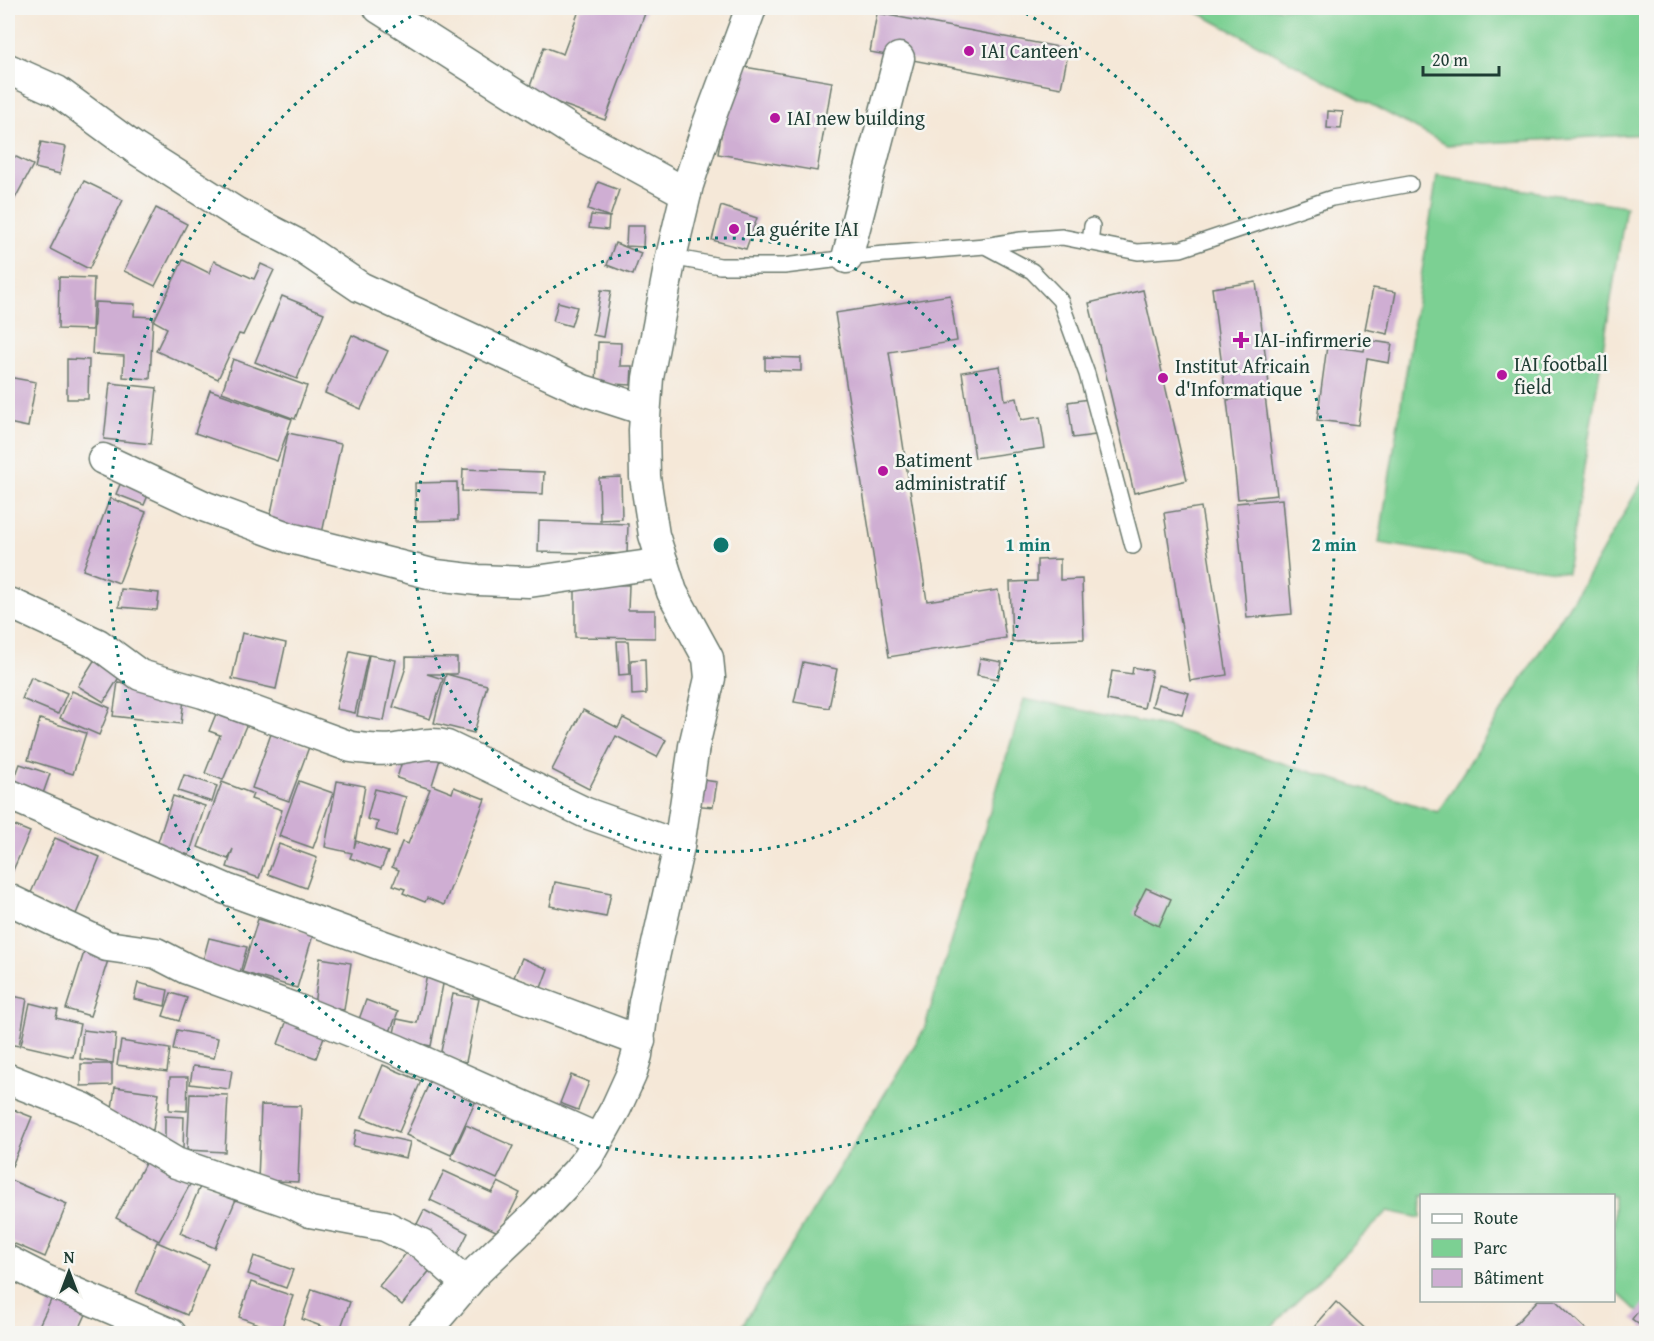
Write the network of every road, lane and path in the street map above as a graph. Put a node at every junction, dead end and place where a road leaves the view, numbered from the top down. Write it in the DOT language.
graph roads {
  1 [pos="379,8"];
  2 [pos="751,8"];
  3 [pos="899,58"];
  4 [pos="8,69"];
  5 [pos="1410,184"];
  6 [pos="686,193"];
  7 [pos="1092,226"];
  8 [pos="1090,243"];
  9 [pos="985,246"];
  10 [pos="671,257"];
  11 [pos="847,258"];
  12 [pos="645,410"];
  13 [pos="103,459"];
  14 [pos="1133,546"];
  15 [pos="663,562"];
  16 [pos="12,604"];
  17 [pos="8,794"];
  18 [pos="679,846"];
  19 [pos="8,899"];
  20 [pos="640,1041"];
  21 [pos="8,1079"];
  22 [pos="598,1139"];
  23 [pos="8,1261"];
  24 [pos="466,1283"];
  25 [pos="438,1328"];
  26 [pos="171,1334"];
  1 -- 6 [label="street"];
  2 -- 6 [label="street"];
  3 -- 11 [label="street"];
  4 -- 12 [label="street"];
  5 -- 8 [label="lane"];
  6 -- 10 [label="street"];
  7 -- 8 [label="lane"];
  8 -- 9 [label="lane"];
  9 -- 11 [label="lane"];
  9 -- 14 [label="lane"];
  10 -- 11 [label="lane"];
  10 -- 12 [label="street"];
  12 -- 15 [label="street"];
  13 -- 15 [label="street"];
  15 -- 18 [label="street"];
  16 -- 18 [label="street"];
  17 -- 20 [label="street"];
  18 -- 20 [label="street"];
  19 -- 22 [label="street"];
  20 -- 22 [label="street"];
  21 -- 24 [label="street"];
  22 -- 24 [label="street"];
  23 -- 26 [label="street"];
  24 -- 25 [label="street"];
}
